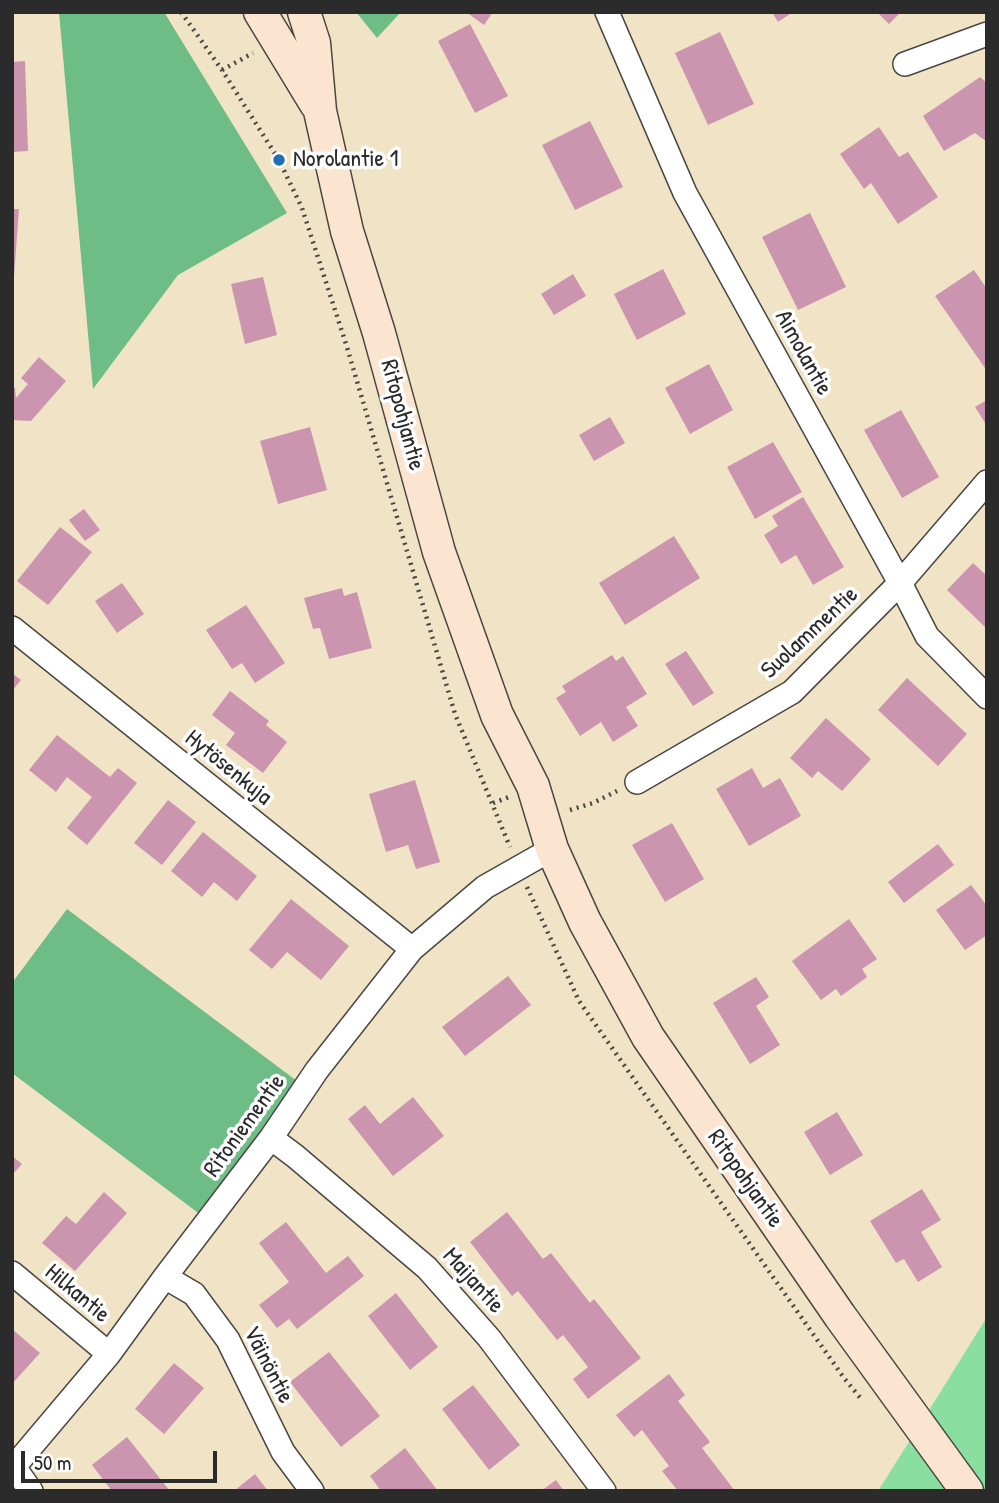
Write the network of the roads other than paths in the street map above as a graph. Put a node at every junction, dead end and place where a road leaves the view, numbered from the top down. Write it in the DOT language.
graph roads {
  1 [pos="260,12"];
  2 [pos="304,12"];
  3 [pos="607,12"];
  4 [pos="987,34"];
  5 [pos="905,64"];
  6 [pos="320,111"];
  7 [pos="987,482"];
  8 [pos="900,583"];
  9 [pos="12,628"];
  10 [pos="987,697"];
  11 [pos="637,782"];
  12 [pos="552,849"];
  13 [pos="412,949"];
  14 [pos="271,1138"];
  15 [pos="12,1273"];
  16 [pos="165,1276"];
  17 [pos="109,1354"];
  18 [pos="13,1468"];
  19 [pos="31,1491"];
  20 [pos="312,1491"];
  21 [pos="604,1491"];
  22 [pos="967,1491"];
  1 -- 6 [label="main road, Ritopohjantie"];
  2 -- 6 [label="main road, Ritopohjantie"];
  3 -- 8 [label="street, Aimolantie"];
  4 -- 5 [label="street"];
  6 -- 12 [label="main road, Ritopohjantie"];
  7 -- 8 [label="street, Suolammentie"];
  8 -- 10 [label="street, Aimolantie"];
  8 -- 11 [label="street, Suolammentie"];
  9 -- 13 [label="street, Hytösenkuja"];
  12 -- 13 [label="street, Ritoniementie"];
  12 -- 22 [label="main road, Ritopohjantie"];
  13 -- 14 [label="street, Ritoniementie"];
  14 -- 16 [label="street, Ritoniementie"];
  14 -- 21 [label="street, Maijantie"];
  15 -- 17 [label="street, Hilkantie"];
  16 -- 17 [label="street, Ritoniementie"];
  16 -- 20 [label="street, Väinöntie"];
  17 -- 18 [label="street, Ritoniementie"];
  18 -- 19 [label="street"];
}
